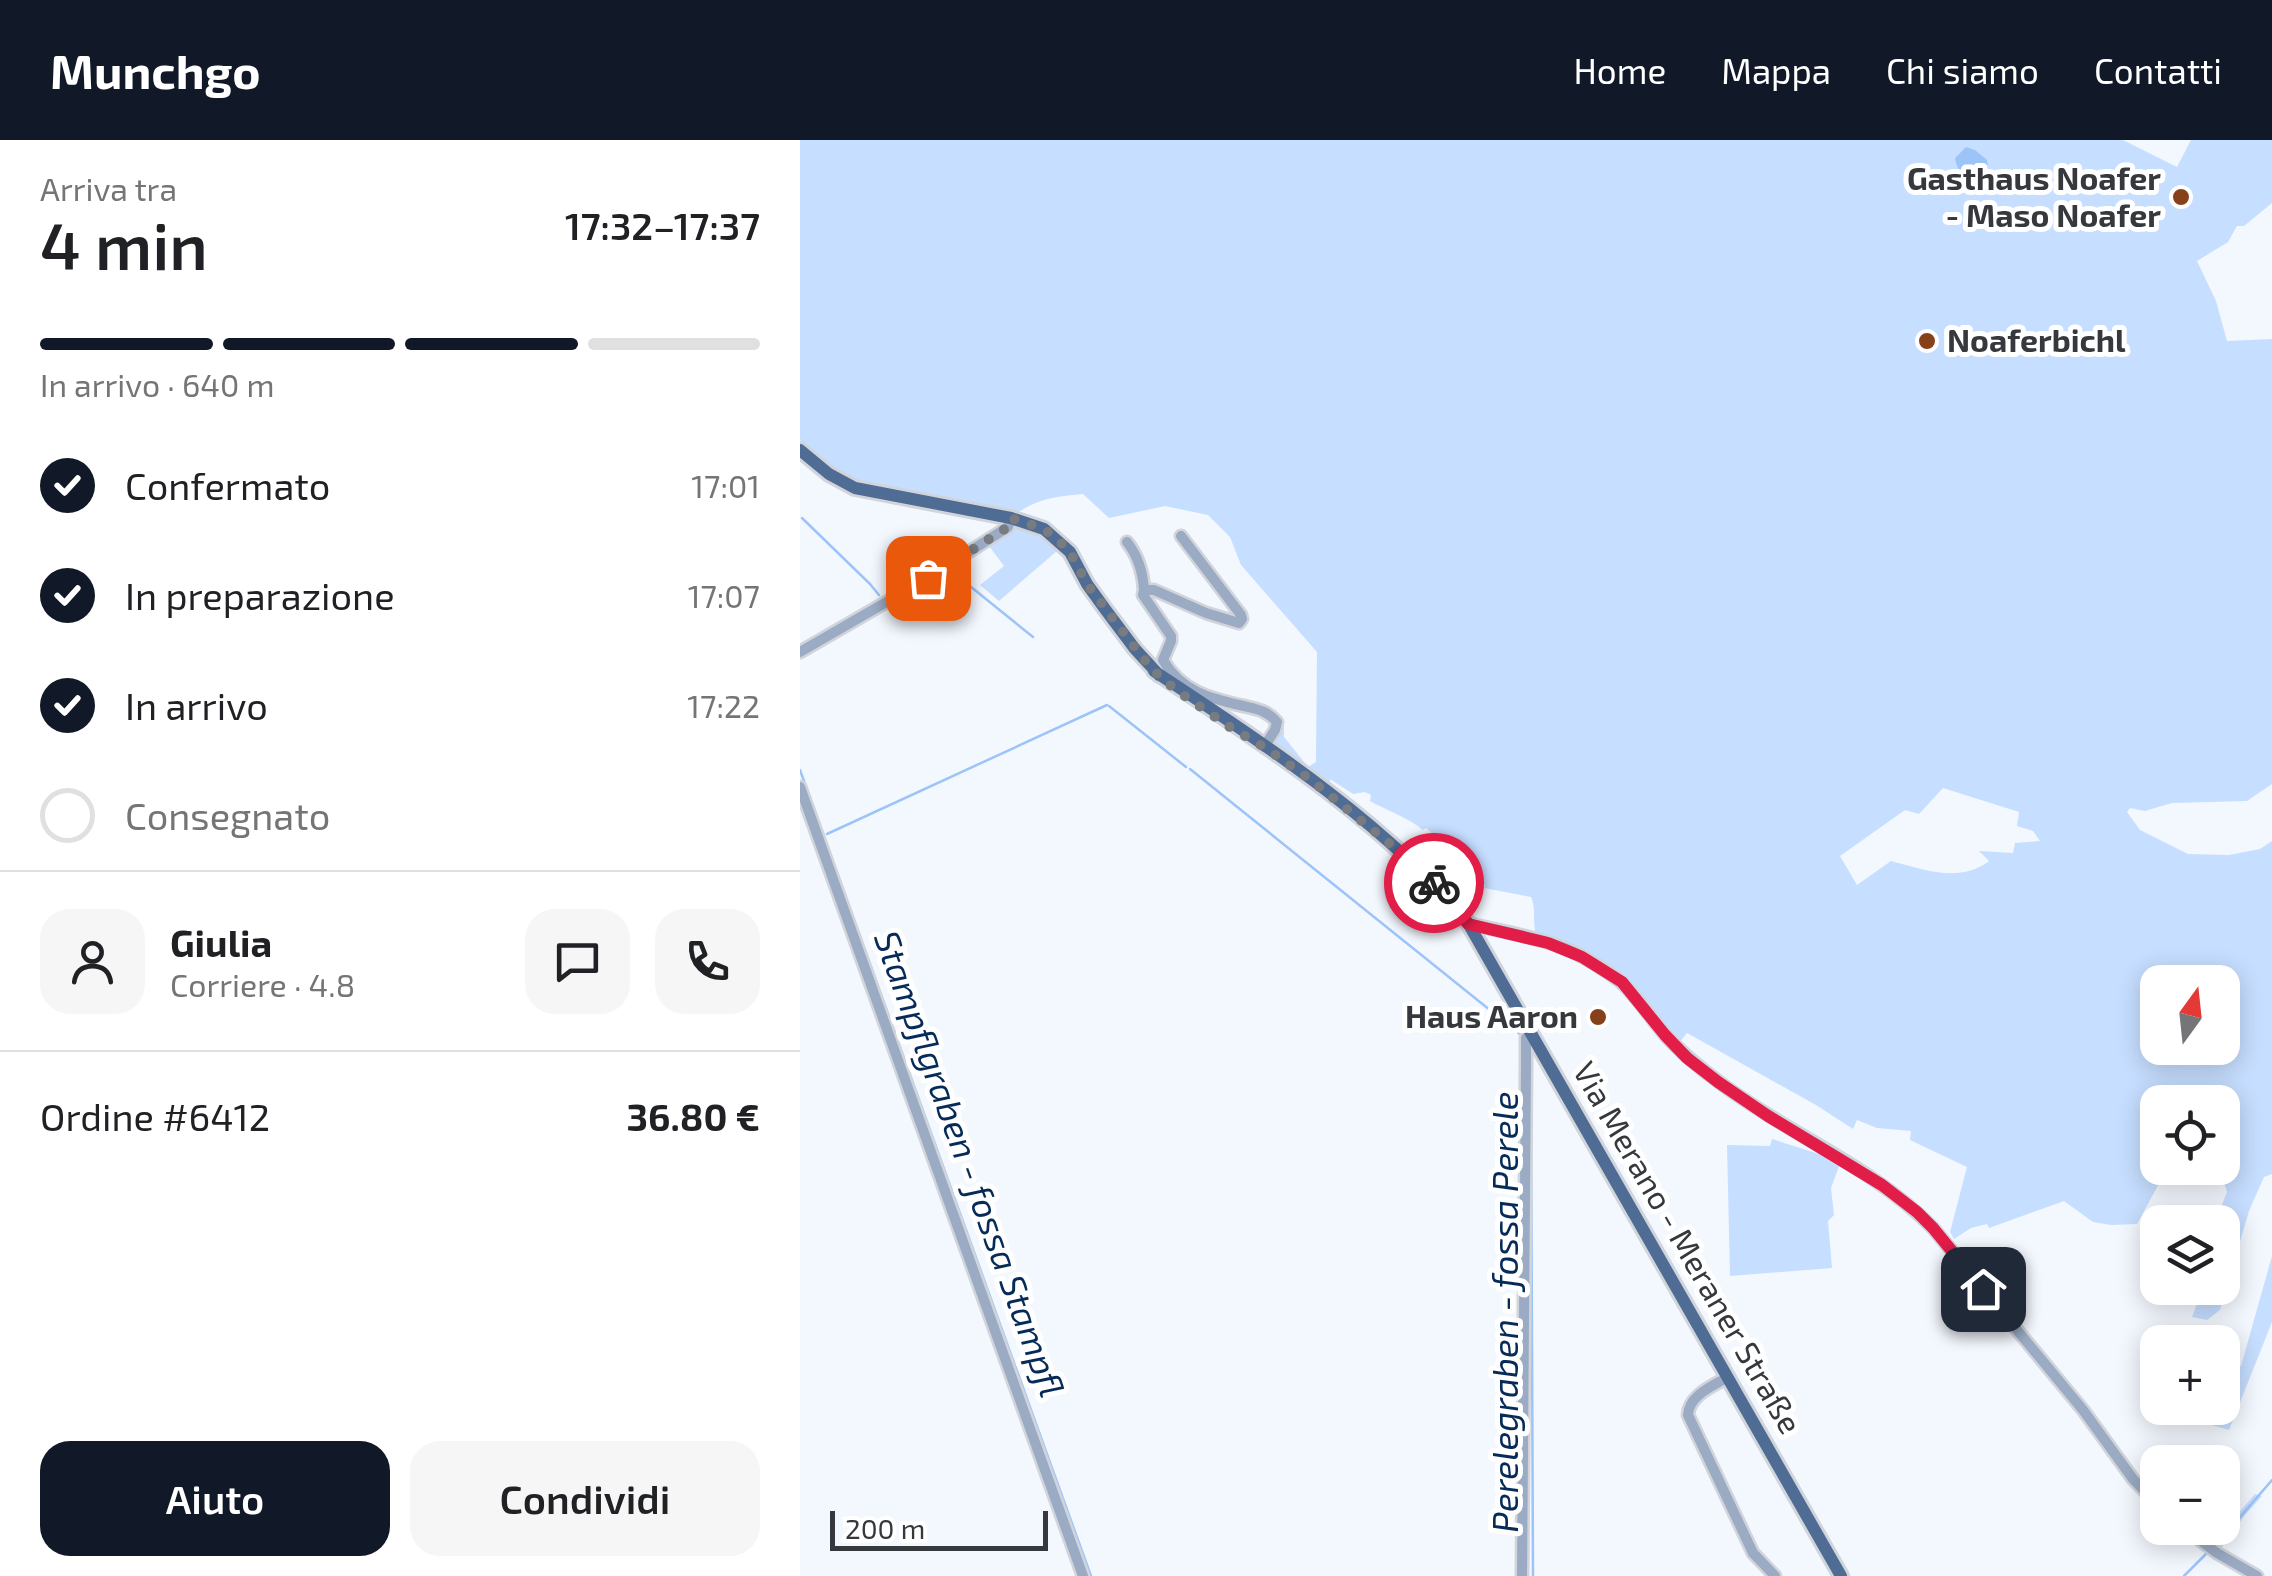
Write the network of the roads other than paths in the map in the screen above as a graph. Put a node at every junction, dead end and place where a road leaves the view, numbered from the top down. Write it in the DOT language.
graph roads {
  1 [pos="800,450"];
  2 [pos="1011,518"];
  3 [pos="1181,536"];
  4 [pos="1127,542"];
  5 [pos="1144,590"];
  6 [pos="800,652"];
  7 [pos="1264,747"];
  8 [pos="800,787"];
  9 [pos="1468,924"];
  10 [pos="1533,1035"];
  11 [pos="1728,1376"];
  12 [pos="2140,1487"];
  13 [pos="2207,1545"];
  14 [pos="1083,1576"];
  15 [pos="1522,1576"];
  16 [pos="1776,1576"];
  17 [pos="1841,1576"];
  18 [pos="2257,1576"];
  1 -- 2 [label="main road, Via Merano - Meraner Straße"];
  2 -- 6 [label="street"];
  2 -- 7 [label="main road, Via Merano - Meraner Straße"];
  3 -- 5 [label="street"];
  4 -- 5 [label="street"];
  5 -- 7 [label="street"];
  7 -- 9 [label="main road, Via Merano - Meraner Straße"];
  8 -- 14 [label="street"];
  9 -- 10 [label="main road, Via Merano - Meraner Straße"];
  9 -- 12 [label="street"];
  10 -- 11 [label="main road, Via Merano - Meraner Straße"];
  10 -- 15 [label="street"];
  11 -- 16 [label="street"];
  11 -- 17 [label="main road, Via Merano - Meraner Straße"];
  13 -- 18 [label="street"];
}
